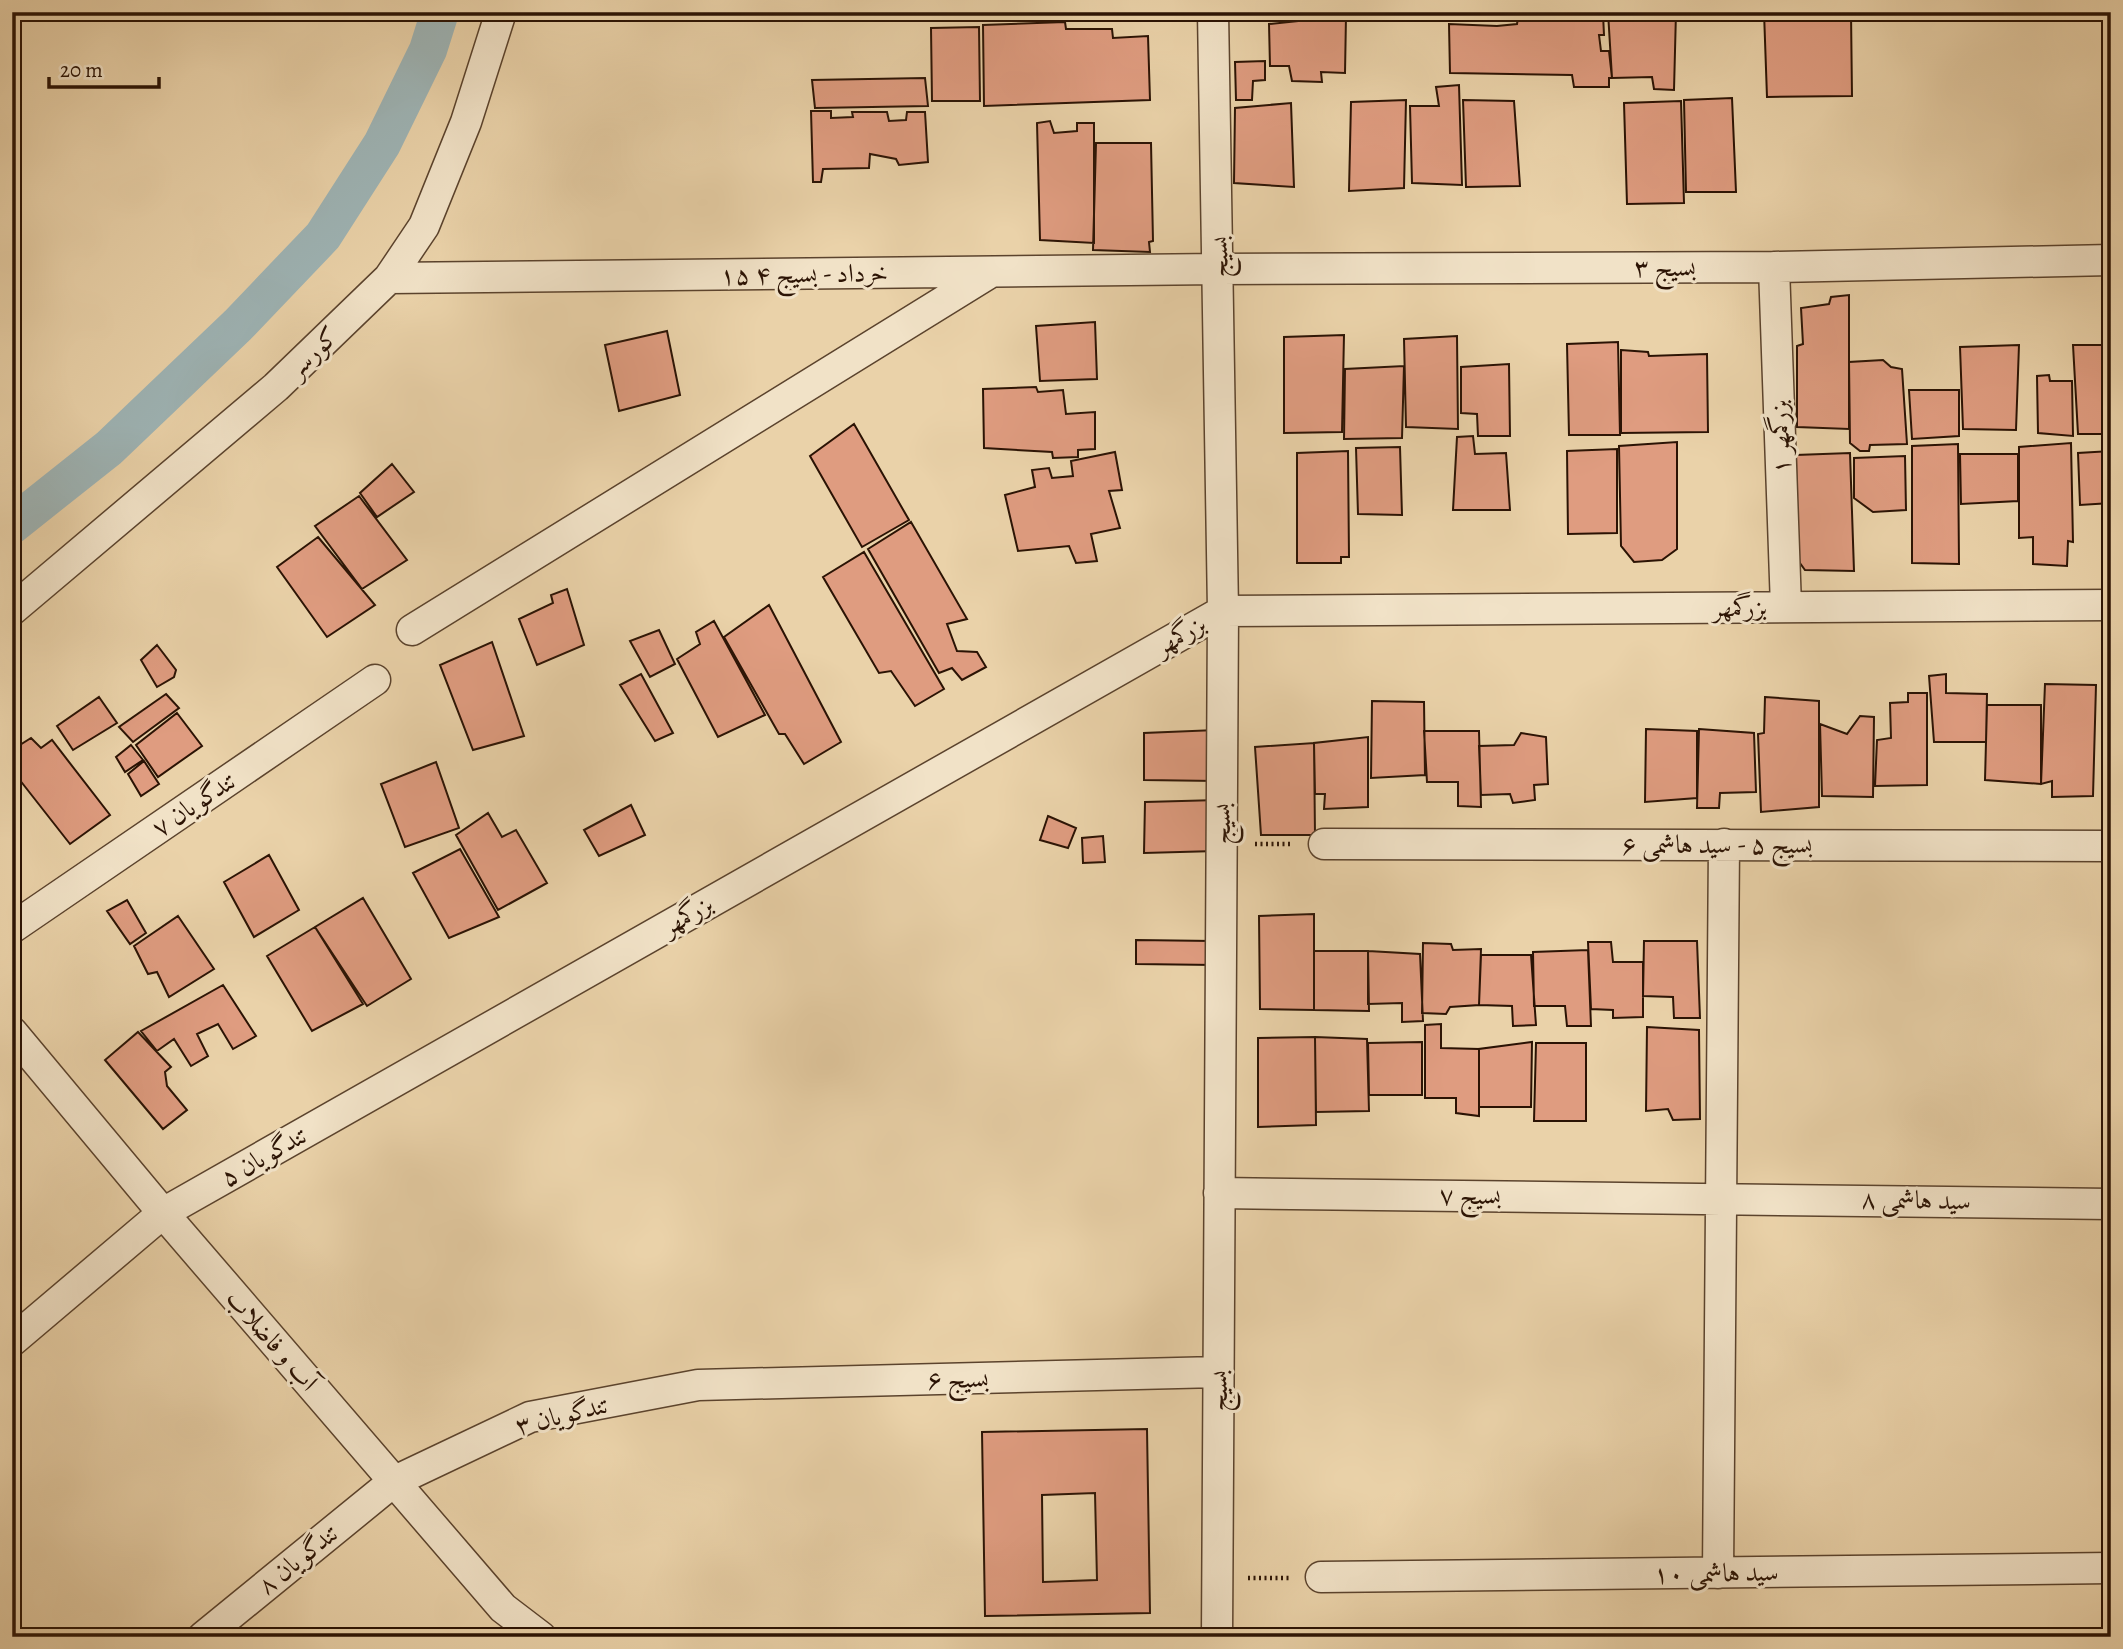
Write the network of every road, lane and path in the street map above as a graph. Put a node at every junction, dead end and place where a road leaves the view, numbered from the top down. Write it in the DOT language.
graph roads {
  1 [pos="501,12"];
  2 [pos="1213,12"];
  3 [pos="2111,260"];
  4 [pos="1774,267"];
  5 [pos="1219,269"];
  6 [pos="991,272"];
  7 [pos="389,278"];
  8 [pos="2111,605"];
  9 [pos="1786,607"];
  10 [pos="12,610"];
  11 [pos="1223,611"];
  12 [pos="412,630"];
  13 [pos="375,680"];
  14 [pos="1324,844"];
  15 [pos="1724,844"];
  16 [pos="1221,845"];
  17 [pos="2111,846"];
  18 [pos="12,928"];
  19 [pos="12,1032"];
  20 [pos="365,1098"];
  21 [pos="1219,1193"];
  22 [pos="1721,1197"];
  23 [pos="2111,1204"];
  24 [pos="163,1213"];
  25 [pos="12,1341"];
  26 [pos="1218,1373"];
  27 [pos="698,1385"];
  28 [pos="393,1482"];
  29 [pos="2111,1568"];
  30 [pos="1718,1573"];
  31 [pos="1321,1577"];
  32 [pos="1218,1579"];
  33 [pos="203,1637"];
  34 [pos="541,1637"];
  35 [pos="1217,1637"];
  1 -- 7 [label="street, کورسر"];
  2 -- 5 [label="street, بسیج"];
  3 -- 4 [label="street, بسیج ۳"];
  4 -- 5 [label="street, بسیج ۳"];
  4 -- 9 [label="street, بزرگمهر ۱"];
  5 -- 6 [label="street, ۱۵ خرداد - بسیج ۴"];
  5 -- 11 [label="street, بسیج"];
  6 -- 7 [label="street, ۱۵ خرداد - بسیج ۴"];
  6 -- 12 [label="street"];
  7 -- 10 [label="street, کورسر"];
  8 -- 9 [label="street, بزرگمهر"];
  9 -- 11 [label="street, بزرگمهر"];
  11 -- 16 [label="street, بسیج"];
  11 -- 20 [label="street, بزرگمهر"];
  13 -- 18 [label="street, تندگویان ۷"];
  14 -- 15 [label="street, بسیج ۵ - سید هاشمی ۶"];
  14 -- 16 [label="path"];
  15 -- 17 [label="street, بسیج ۵ - سید هاشمی ۶"];
  15 -- 22 [label="street"];
  16 -- 21 [label="street, بسیج"];
  19 -- 24 [label="street, آب و فاضلاب"];
  20 -- 24 [label="street, تندگویان ۵"];
  21 -- 22 [label="street, بسیج ۷"];
  21 -- 26 [label="street, بسیج"];
  22 -- 23 [label="street, سید هاشمی ۸"];
  22 -- 30 [label="street"];
  24 -- 25 [label="street, تندگویان ۵"];
  24 -- 28 [label="street, آب و فاضلاب"];
  26 -- 27 [label="street, بسیج ۶"];
  26 -- 32 [label="street, بسیج"];
  27 -- 28 [label="street, تندگویان ۳"];
  28 -- 33 [label="street, تندگویان ۸"];
  28 -- 34 [label="street, آب و فاضلاب"];
  29 -- 30 [label="street, سید هاشمی ۱۰"];
  30 -- 31 [label="street, سید هاشمی ۱۰"];
  31 -- 32 [label="path"];
  32 -- 35 [label="street, بسیج"];
}
